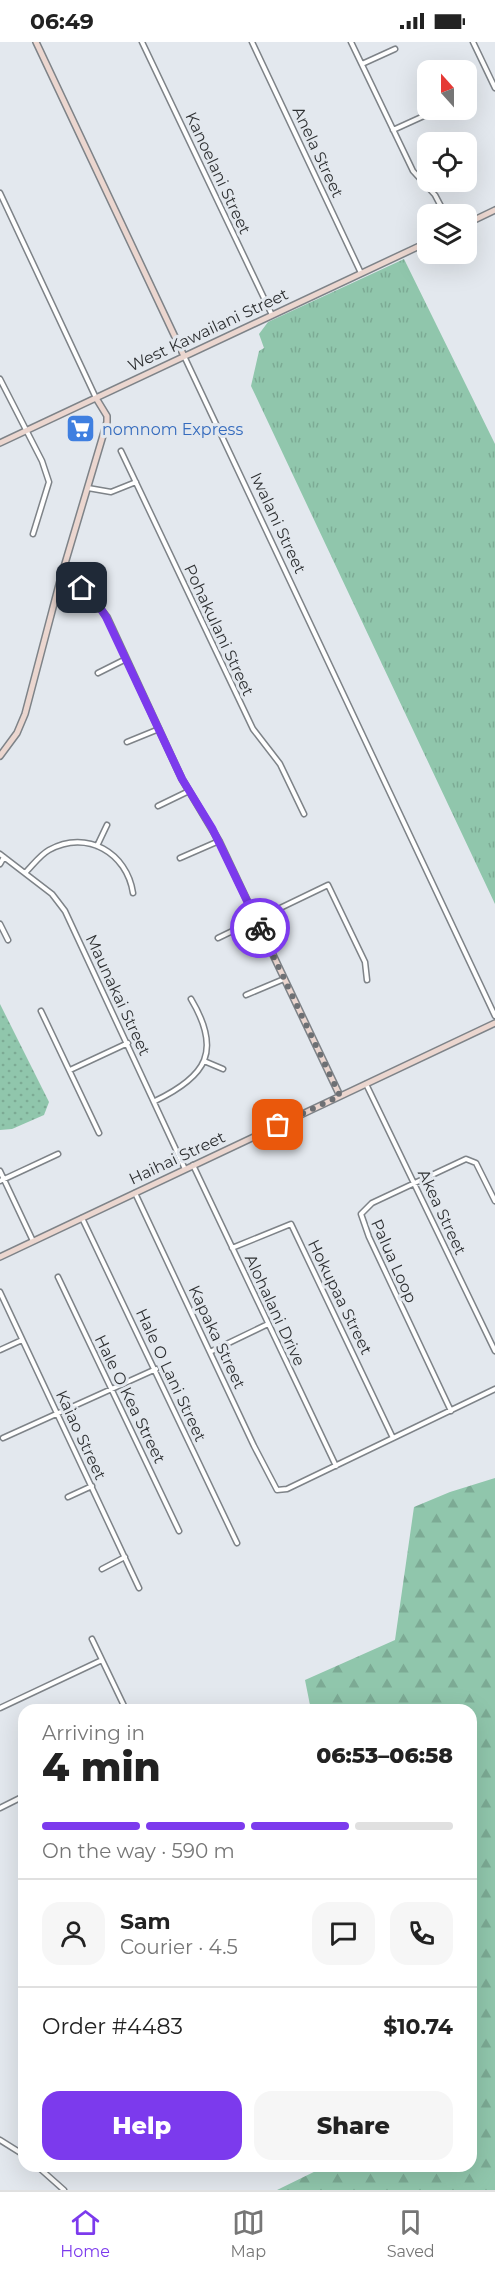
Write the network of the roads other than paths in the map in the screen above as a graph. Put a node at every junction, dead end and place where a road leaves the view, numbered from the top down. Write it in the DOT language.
graph roads {
  1 [pos="36,42"];
  2 [pos="142,42"];
  3 [pos="252,42"];
  4 [pos="351,42"];
  5 [pos="473,42"];
  6 [pos="395,49"];
  7 [pos="362,64"];
  8 [pos="495,88"];
  9 [pos="417,119"];
  10 [pos="393,130"];
  11 [pos="0,194"];
  12 [pos="440,204"];
  13 [pos="495,210"];
  14 [pos="477,219"];
  15 [pos="417,247"];
  16 [pos="362,273"];
  17 [pos="272,315"];
  18 [pos="184,356"];
  19 [pos="0,379"];
  20 [pos="96,398"];
  21 [pos="25,431"];
  22 [pos="0,443"];
  23 [pos="121,451"];
  24 [pos="136,482"];
  25 [pos="88,488"];
  26 [pos="33,534"];
  27 [pos="61,577"];
  28 [pos="127,659"];
  29 [pos="98,673"];
  30 [pos="159,729"];
  31 [pos="128,742"];
  32 [pos="0,756"];
  33 [pos="189,791"];
  34 [pos="158,806"];
  35 [pos="304,813"];
  36 [pos="107,825"];
  37 [pos="219,841"];
  38 [pos="97,846"];
  39 [pos="2,855"];
  40 [pos="180,858"];
  41 [pos="0,864"];
  42 [pos="25,873"];
  43 [pos="134,893"];
  44 [pos="256,919"];
  45 [pos="0,924"];
  46 [pos="218,938"];
  47 [pos="8,940"];
  48 [pos="284,979"];
  49 [pos="368,980"];
  50 [pos="246,995"];
  51 [pos="191,999"];
  52 [pos="41,1011"];
  53 [pos="495,1016"];
  54 [pos="495,1023"];
  55 [pos="128,1043"];
  56 [pos="204,1061"];
  57 [pos="223,1069"];
  58 [pos="70,1070"];
  59 [pos="366,1084"];
  60 [pos="340,1096"];
  61 [pos="155,1101"];
  62 [pos="99,1132"];
  63 [pos="58,1154"];
  64 [pos="193,1165"];
  65 [pos="185,1169"];
  66 [pos="0,1171"];
  67 [pos="2,1180"];
  68 [pos="414,1183"];
  69 [pos="135,1193"];
  70 [pos="495,1201"];
  71 [pos="82,1218"];
  72 [pos="33,1241"];
  73 [pos="232,1248"];
  74 [pos="0,1257"];
  75 [pos="58,1276"];
  76 [pos="0,1292"];
  77 [pos="268,1324"];
  78 [pos="22,1340"];
  79 [pos="0,1350"];
  80 [pos="212,1351"];
  81 [pos="495,1351"];
  82 [pos="156,1369"];
  83 [pos="112,1388"];
  84 [pos="495,1389"];
  85 [pos="451,1411"];
  86 [pos="57,1413"];
  87 [pos="3,1438"];
  88 [pos="393,1438"];
  89 [pos="336,1466"];
  90 [pos="92,1486"];
  91 [pos="68,1497"];
  92 [pos="179,1531"];
  93 [pos="237,1543"];
  94 [pos="125,1557"];
  95 [pos="102,1569"];
  96 [pos="139,1588"];
  97 [pos="92,1639"];
  98 [pos="102,1660"];
  99 [pos="123,1704"];
  100 [pos="0,1708"];
  101 [pos="18,1799"];
  102 [pos="0,1808"];
  103 [pos="0,2140"];
  104 [pos="18,2151"];
  105 [pos="44,2172"];
  106 [pos="64,2190"];
  1 -- 18 [label="street, Iwalani Street"];
  2 -- 17 [label="street, Kanoelani Street"];
  3 -- 16 [label="street, Anela Street"];
  4 -- 7 [label="street"];
  5 -- 8 [label="street"];
  6 -- 7 [label="street"];
  7 -- 10 [label="street"];
  9 -- 10 [label="street"];
  10 -- 12 [label="street"];
  11 -- 20 [label="street"];
  13 -- 14 [label="street"];
  15 -- 16 [label="street, West Kawailani Street"];
  16 -- 17 [label="street, West Kawailani Street"];
  17 -- 18 [label="street, West Kawailani Street"];
  18 -- 20 [label="street, West Kawailani Street"];
  18 -- 53 [label="street, Iwalani Street"];
  19 -- 21 [label="street"];
  20 -- 21 [label="street, West Kawailani Street"];
  20 -- 25 [label="street"];
  21 -- 22 [label="street, West Kawailani Street"];
  21 -- 26 [label="street"];
  23 -- 24 [label="street, Pohakulani Street"];
  24 -- 25 [label="street"];
  24 -- 35 [label="street, Pohakulani Street"];
  25 -- 27 [label="street"];
  27 -- 28 [label="street"];
  27 -- 32 [label="street"];
  28 -- 29 [label="street"];
  28 -- 30 [label="street"];
  30 -- 31 [label="street"];
  30 -- 33 [label="street"];
  33 -- 34 [label="street"];
  33 -- 37 [label="street"];
  36 -- 38 [label="street"];
  37 -- 40 [label="street"];
  37 -- 44 [label="street"];
  38 -- 42 [label="street"];
  38 -- 43 [label="street"];
  39 -- 41 [label="street"];
  39 -- 42 [label="street, Maunakai Street"];
  42 -- 55 [label="street, Maunakai Street"];
  44 -- 46 [label="street"];
  44 -- 48 [label="street"];
  44 -- 49 [label="street"];
  45 -- 47 [label="street"];
  48 -- 50 [label="street"];
  48 -- 60 [label="street"];
  51 -- 56 [label="street"];
  52 -- 58 [label="street"];
  54 -- 59 [label="street, Haihai Street"];
  55 -- 58 [label="street"];
  55 -- 61 [label="street, Maunakai Street"];
  56 -- 57 [label="street"];
  56 -- 61 [label="street"];
  58 -- 62 [label="street"];
  59 -- 60 [label="street, Haihai Street"];
  59 -- 68 [label="street, Akea Street"];
  60 -- 64 [label="street, Haihai Street"];
  61 -- 65 [label="street, Maunakai Street"];
  63 -- 67 [label="street"];
  64 -- 65 [label="street, Haihai Street"];
  64 -- 73 [label="street, Alohalani Drive"];
  65 -- 69 [label="street, Haihai Street"];
  66 -- 67 [label="street"];
  67 -- 72 [label="street"];
  68 -- 70 [label="street, Palua Loop"];
  68 -- 81 [label="street, Akea Street"];
  68 -- 85 [label="street, Palua Loop"];
  69 -- 71 [label="street, Haihai Street"];
  69 -- 80 [label="street, Kapaka Street"];
  71 -- 72 [label="street, Haihai Street"];
  71 -- 82 [label="street, Hale O Lani Street"];
  72 -- 74 [label="street, Haihai Street"];
  73 -- 77 [label="street, Alohalani Drive"];
  73 -- 88 [label="street, Hokupaa Street"];
  75 -- 83 [label="street, Hale O Kea Street"];
  76 -- 78 [label="street, Kaiao Street"];
  77 -- 80 [label="street"];
  77 -- 89 [label="street, Alohalani Drive"];
  78 -- 79 [label="street"];
  78 -- 86 [label="street, Kaiao Street"];
  80 -- 89 [label="street, Kapaka Street"];
  82 -- 83 [label="street"];
  82 -- 93 [label="street, Hale O Lani Street"];
  83 -- 86 [label="street"];
  83 -- 92 [label="street, Hale O Kea Street"];
  84 -- 85 [label="street"];
  85 -- 88 [label="street"];
  86 -- 87 [label="street"];
  86 -- 90 [label="street, Kaiao Street"];
  88 -- 89 [label="street"];
  90 -- 91 [label="street"];
  90 -- 94 [label="street, Kaiao Street"];
  94 -- 95 [label="street"];
  94 -- 96 [label="street, Kaiao Street"];
  97 -- 98 [label="street"];
  98 -- 99 [label="street"];
  98 -- 100 [label="street"];
  101 -- 102 [label="street"];
  103 -- 104 [label="street"];
  105 -- 106 [label="street"];
}
